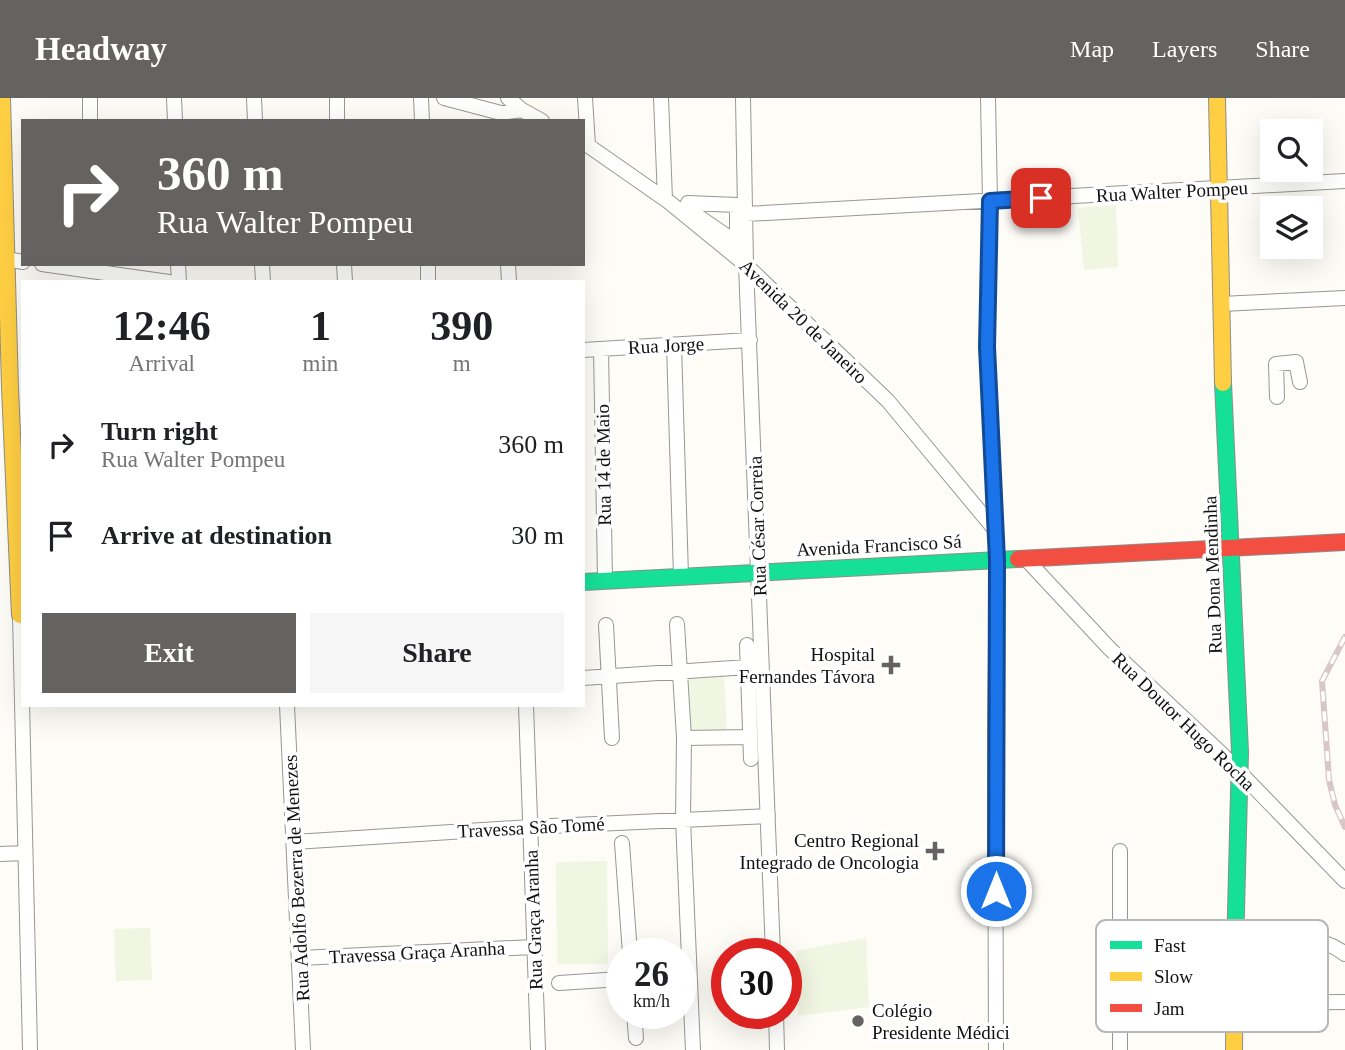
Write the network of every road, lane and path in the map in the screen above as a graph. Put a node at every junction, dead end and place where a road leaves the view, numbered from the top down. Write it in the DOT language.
graph roads {
  1 [pos="2,98"];
  2 [pos="90,98"];
  3 [pos="174,98"];
  4 [pos="254,98"];
  5 [pos="337,98"];
  6 [pos="421,98"];
  7 [pos="444,98"];
  8 [pos="500,98"];
  9 [pos="508,98"];
  10 [pos="585,98"];
  11 [pos="661,98"];
  12 [pos="743,98"];
  13 [pos="988,98"];
  14 [pos="1217,98"];
  15 [pos="522,110"];
  16 [pos="501,117"];
  17 [pos="90,119"];
  18 [pos="175,119"];
  19 [pos="255,119"];
  20 [pos="337,119"];
  21 [pos="422,119"];
  22 [pos="538,119"];
  23 [pos="585,143"];
  24 [pos="1345,181"];
  25 [pos="1220,189"];
  26 [pos="665,199"];
  27 [pos="990,201"];
  28 [pos="746,214"];
  29 [pos="15,260"];
  30 [pos="746,265"];
  31 [pos="67,266"];
  32 [pos="92,268"];
  33 [pos="158,280"];
  34 [pos="1345,298"];
  35 [pos="1221,304"];
  36 [pos="750,340"];
  37 [pos="674,345"];
  38 [pos="601,349"];
  39 [pos="585,350"];
  40 [pos="1300,382"];
  41 [pos="17,388"];
  42 [pos="1277,397"];
  43 [pos="996,531"];
  44 [pos="1345,542"];
  45 [pos="1232,548"];
  46 [pos="1025,558"];
  47 [pos="997,560"];
  48 [pos="759,572"];
  49 [pos="681,576"];
  50 [pos="605,580"];
  51 [pos="585,582"];
  52 [pos="21,615"];
  53 [pos="0,617"];
  54 [pos="677,624"];
  55 [pos="606,625"];
  56 [pos="747,645"];
  57 [pos="748,667"];
  58 [pos="679,672"];
  59 [pos="609,675"];
  60 [pos="585,678"];
  61 [pos="23,707"];
  62 [pos="287,707"];
  63 [pos="526,707"];
  64 [pos="750,737"];
  65 [pos="612,738"];
  66 [pos="684,738"];
  67 [pos="751,759"];
  68 [pos="1239,773"];
  69 [pos="768,816"];
  70 [pos="683,820"];
  71 [pos="530,827"];
  72 [pos="294,842"];
  73 [pos="622,843"];
  74 [pos="1120,851"];
  75 [pos="25,853"];
  76 [pos="0,854"];
  77 [pos="1345,881"];
  78 [pos="1120,920"];
  79 [pos="1236,920"];
  80 [pos="629,938"];
  81 [pos="685,938"];
  82 [pos="772,938"];
  83 [pos="1328,942"];
  84 [pos="533,947"];
  85 [pos="1345,954"];
  86 [pos="300,958"];
  87 [pos="606,980"];
  88 [pos="559,983"];
  89 [pos="635,1029"];
  90 [pos="691,1029"];
  91 [pos="776,1029"];
  92 [pos="1121,1032"];
  93 [pos="1234,1032"];
  94 [pos="636,1038"];
  95 [pos="30,1050"];
  96 [pos="303,1050"];
  97 [pos="538,1050"];
  98 [pos="693,1050"];
  99 [pos="777,1050"];
  100 [pos="996,1050"];
  101 [pos="1121,1050"];
  102 [pos="1234,1050"];
  1 -- 29 [label="street"];
  2 -- 17 [label="street"];
  3 -- 18 [label="street"];
  4 -- 19 [label="street"];
  5 -- 20 [label="street"];
  6 -- 21 [label="street"];
  7 -- 16 [label="street"];
  8 -- 16 [label="street"];
  9 -- 15 [label="street"];
  10 -- 23 [label="street"];
  11 -- 26 [label="street"];
  12 -- 28 [label="street, Rua César Correia"];
  13 -- 27 [label="street"];
  14 -- 25 [label="street, Rua Dona Mendinha"];
  15 -- 16 [label="street"];
  15 -- 22 [label="street"];
  23 -- 26 [label="street, Avenida 20 de Janeiro"];
  24 -- 25 [label="street, Rua Walter Pompeu"];
  25 -- 27 [label="street, Rua Walter Pompeu"];
  25 -- 35 [label="street, Rua Dona Mendinha"];
  26 -- 30 [label="street, Avenida 20 de Janeiro"];
  27 -- 28 [label="street, Rua Walter Pompeu"];
  27 -- 43 [label="street"];
  28 -- 30 [label="street, Rua César Correia"];
  29 -- 41 [label="street"];
  30 -- 36 [label="street, Rua César Correia"];
  30 -- 43 [label="street, Avenida 20 de Janeiro"];
  31 -- 32 [label="street"];
  32 -- 33 [label="street"];
  34 -- 35 [label="street"];
  35 -- 45 [label="street, Rua Dona Mendinha"];
  36 -- 37 [label="street, Rua Jorge"];
  36 -- 48 [label="street, Rua César Correia"];
  37 -- 38 [label="street, Rua Jorge"];
  37 -- 49 [label="street"];
  38 -- 39 [label="street, Rua Jorge"];
  38 -- 50 [label="street, Rua 14 de Maio"];
  40 -- 42 [label="street"];
  41 -- 52 [label="street"];
  43 -- 47 [label="street"];
  44 -- 45 [label="street, Avenida Francisco Sá"];
  45 -- 46 [label="street, Avenida Francisco Sá"];
  45 -- 68 [label="street, Rua Dona Mendinha"];
  46 -- 47 [label="street, Avenida Francisco Sá"];
  46 -- 68 [label="street, Rua Doutor Hugo Rocha"];
  47 -- 48 [label="street, Avenida Francisco Sá"];
  47 -- 100 [label="street"];
  48 -- 49 [label="street, Avenida Francisco Sá"];
  48 -- 69 [label="street, Rua César Correia"];
  49 -- 50 [label="street, Avenida Francisco Sá"];
  50 -- 51 [label="street, Avenida Francisco Sá"];
  52 -- 53 [label="street"];
  54 -- 58 [label="street"];
  55 -- 59 [label="street"];
  56 -- 57 [label="street"];
  57 -- 58 [label="street"];
  57 -- 64 [label="street"];
  58 -- 59 [label="street"];
  58 -- 66 [label="street"];
  59 -- 60 [label="street"];
  59 -- 65 [label="street"];
  61 -- 75 [label="street"];
  62 -- 72 [label="street, Rua Adolfo Bezerra de Menezes"];
  63 -- 71 [label="street, Rua Graça Aranha"];
  64 -- 66 [label="street"];
  64 -- 67 [label="street"];
  66 -- 70 [label="street"];
  68 -- 77 [label="street, Rua Doutor Hugo Rocha"];
  68 -- 79 [label="street, Rua Dona Mendinha"];
  69 -- 70 [label="street, Travessa São Tomé"];
  69 -- 82 [label="street, Rua César Correia"];
  70 -- 71 [label="street, Travessa São Tomé"];
  70 -- 81 [label="street"];
  71 -- 72 [label="street, Travessa São Tomé"];
  71 -- 84 [label="street, Rua Graça Aranha"];
  72 -- 86 [label="street, Rua Adolfo Bezerra de Menezes"];
  73 -- 80 [label="street"];
  74 -- 78 [label="street"];
  75 -- 76 [label="street"];
  75 -- 95 [label="street"];
  83 -- 85 [label="street"];
  84 -- 86 [label="street, Travessa Graça Aranha"];
  84 -- 97 [label="street, Rua Graça Aranha"];
  86 -- 96 [label="street, Rua Adolfo Bezerra de Menezes"];
  87 -- 88 [label="street"];
  89 -- 94 [label="street"];
  90 -- 98 [label="street"];
  91 -- 99 [label="street"];
  92 -- 101 [label="street"];
  93 -- 102 [label="street, Rua Dona Mendinha"];
}
